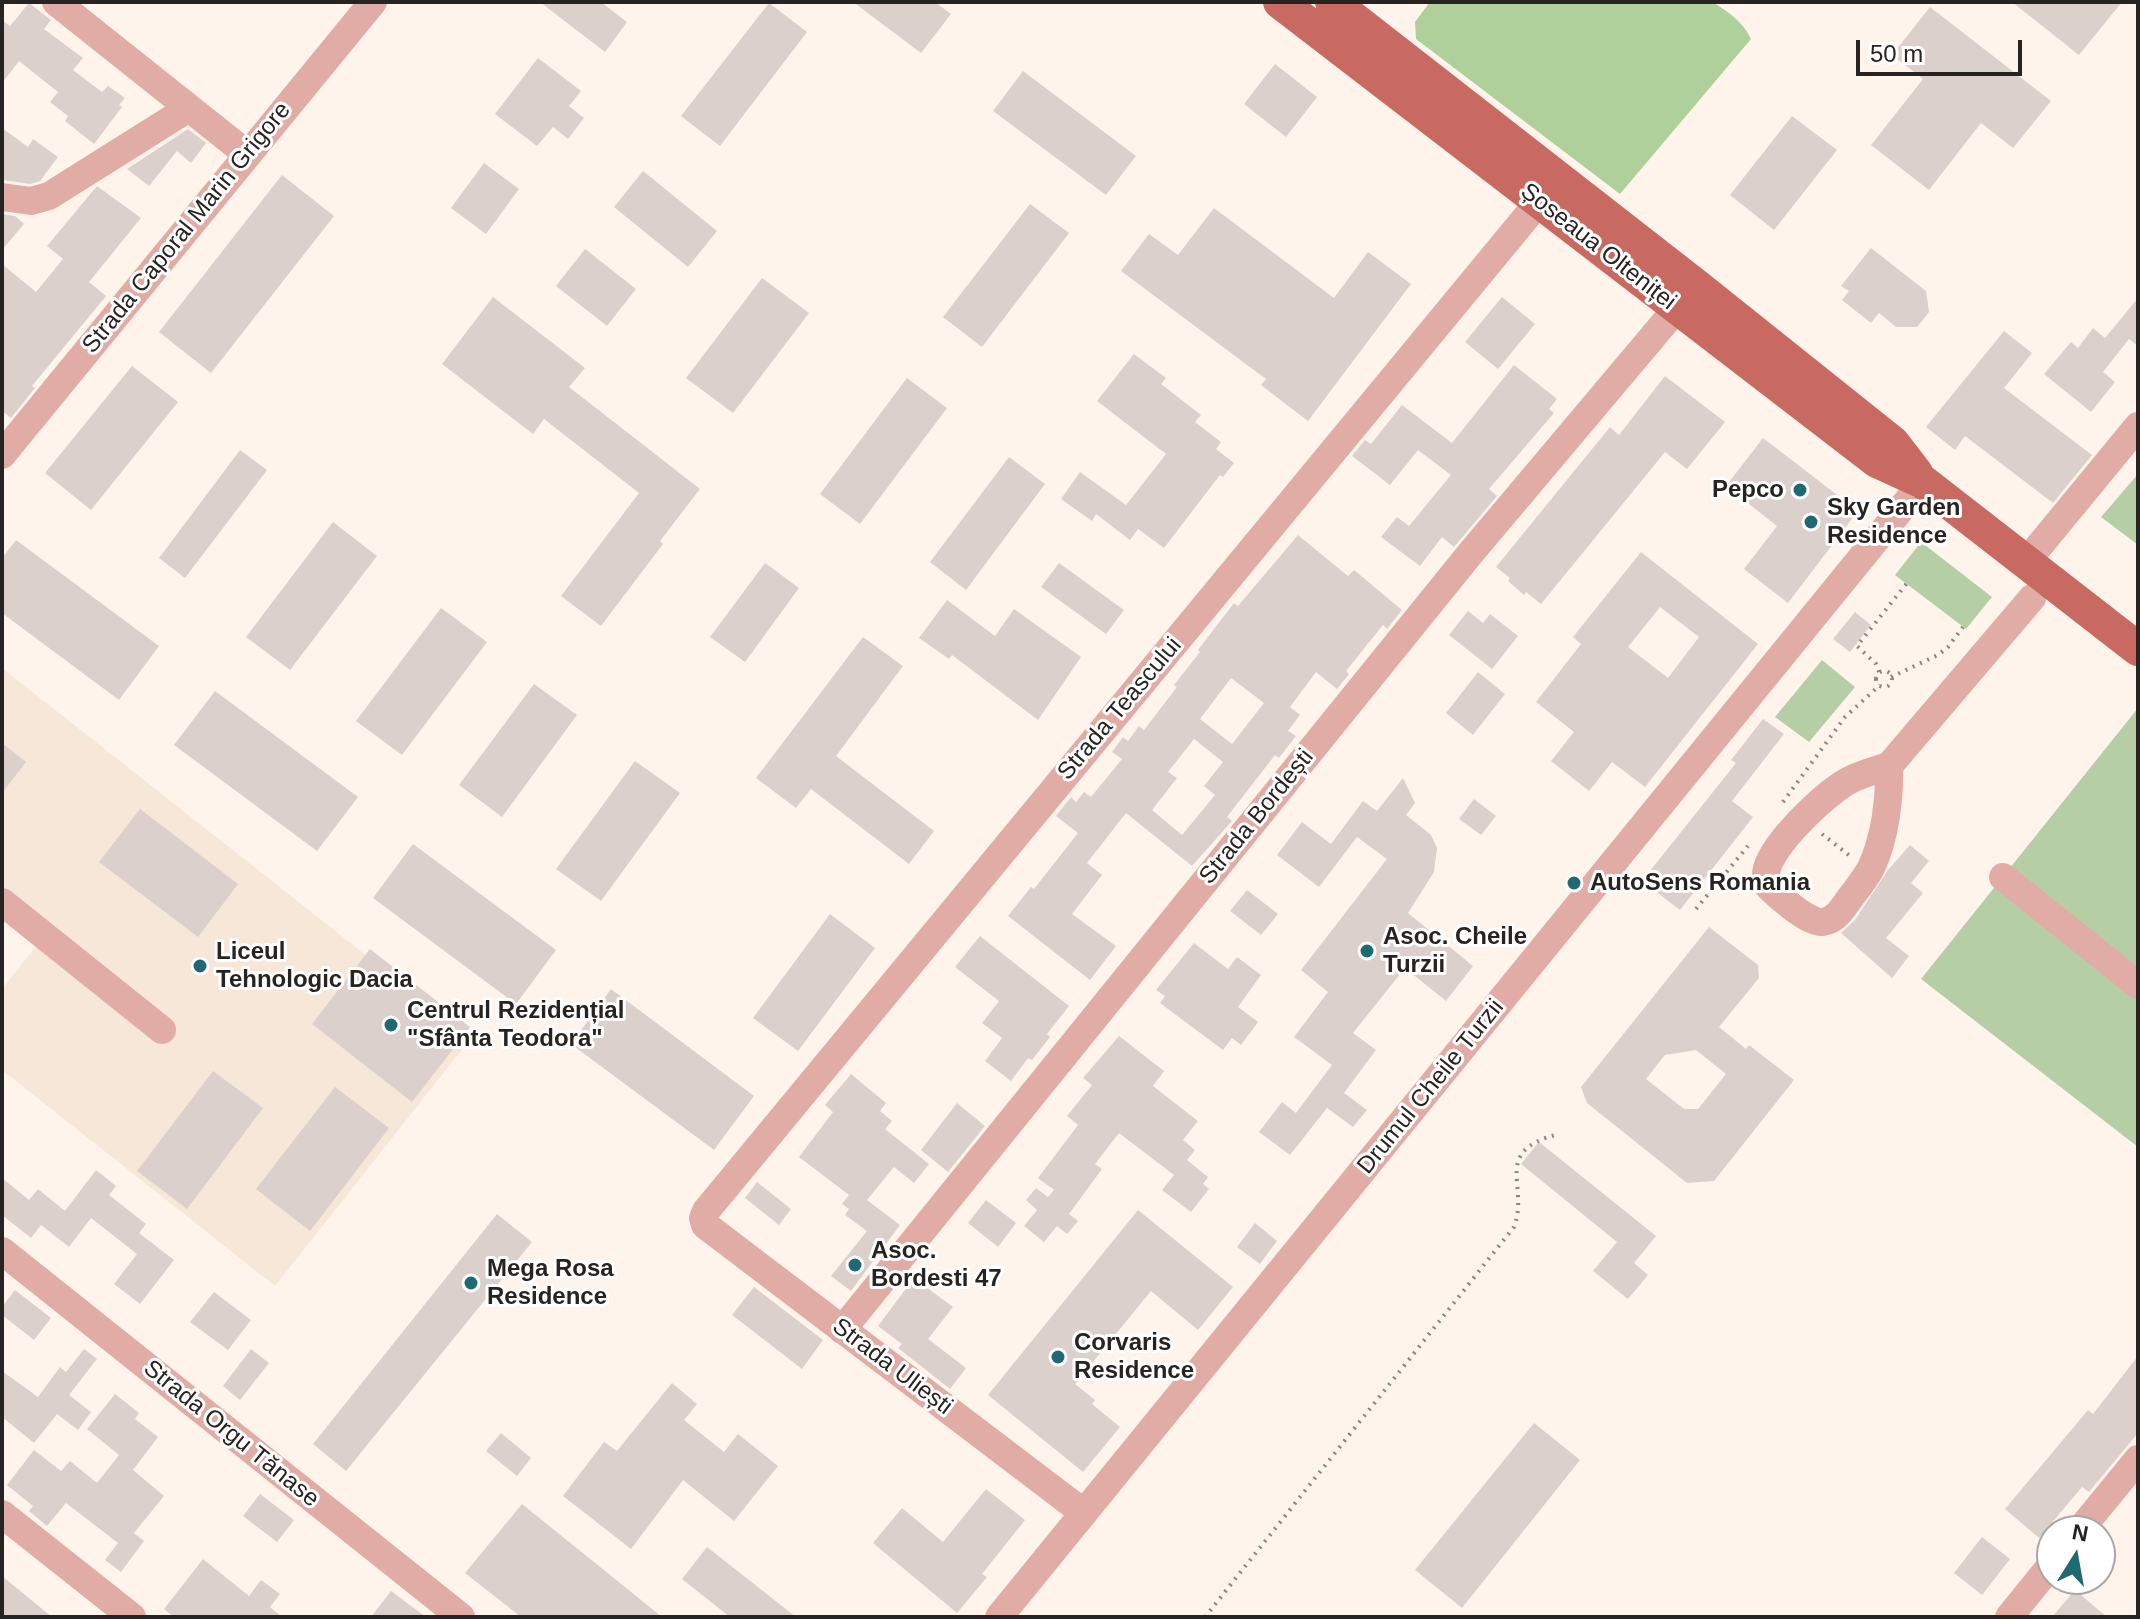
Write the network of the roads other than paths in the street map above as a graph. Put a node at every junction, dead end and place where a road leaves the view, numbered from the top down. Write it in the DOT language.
graph roads {
  1 [pos="56,2"];
  2 [pos="373,2"];
  3 [pos="1280,2"];
  4 [pos="1332,2"];
  5 [pos="189,108"];
  6 [pos="247,154"];
  7 [pos="1549,190"];
  8 [pos="2,197"];
  9 [pos="1677,308"];
  10 [pos="2138,426"];
  11 [pos="5,447"];
  12 [pos="1923,482"];
  13 [pos="2026,562"];
  14 [pos="2032,598"];
  15 [pos="2138,649"];
  16 [pos="1889,766"];
  17 [pos="2003,877"];
  18 [pos="2,902"];
  19 [pos="2138,985"];
  20 [pos="162,1030"];
  21 [pos="703,1218"];
  22 [pos="2,1251"];
  23 [pos="842,1330"];
  24 [pos="2138,1459"];
  25 [pos="1084,1513"];
  26 [pos="2,1514"];
  27 [pos="2092,1515"];
  28 [pos="2036,1584"];
  29 [pos="1010,1613"];
  30 [pos="132,1617"];
  31 [pos="461,1617"];
  32 [pos="2009,1617"];
  1 -- 5 [label="street"];
  2 -- 6 [label="street, Strada Caporal Marin Grigore"];
  3 -- 7 [label="main road, Șoseaua Olteniței"];
  4 -- 7 [label="main road, Șoseaua Olteniței"];
  5 -- 6 [label="street"];
  5 -- 8 [label="street"];
  6 -- 11 [label="street, Strada Caporal Marin Grigore"];
  7 -- 9 [label="main road, Șoseaua Olteniței"];
  7 -- 12 [label="main road, Șoseaua Olteniței"];
  7 -- 21 [label="street, Strada Teascului"];
  9 -- 12 [label="main road, Șoseaua Olteniței"];
  9 -- 23 [label="street, Strada Bordești"];
  10 -- 13 [label="street"];
  12 -- 13 [label="main road, Șoseaua Olteniței"];
  12 -- 25 [label="street, Drumul Cheile Turzii"];
  13 -- 15 [label="main road, Șoseaua Olteniței"];
  14 -- 16 [label="street"];
  16 -- 16 [label="street"];
  17 -- 19 [label="street"];
  18 -- 20 [label="street"];
  21 -- 23 [label="street, Strada Uliești"];
  22 -- 31 [label="street, Strada Orgu Tănase"];
  23 -- 25 [label="street, Strada Uliești"];
  24 -- 27 [label="street"];
  25 -- 29 [label="street, Drumul Cheile Turzii"];
  26 -- 30 [label="street"];
  28 -- 32 [label="street"];
}
